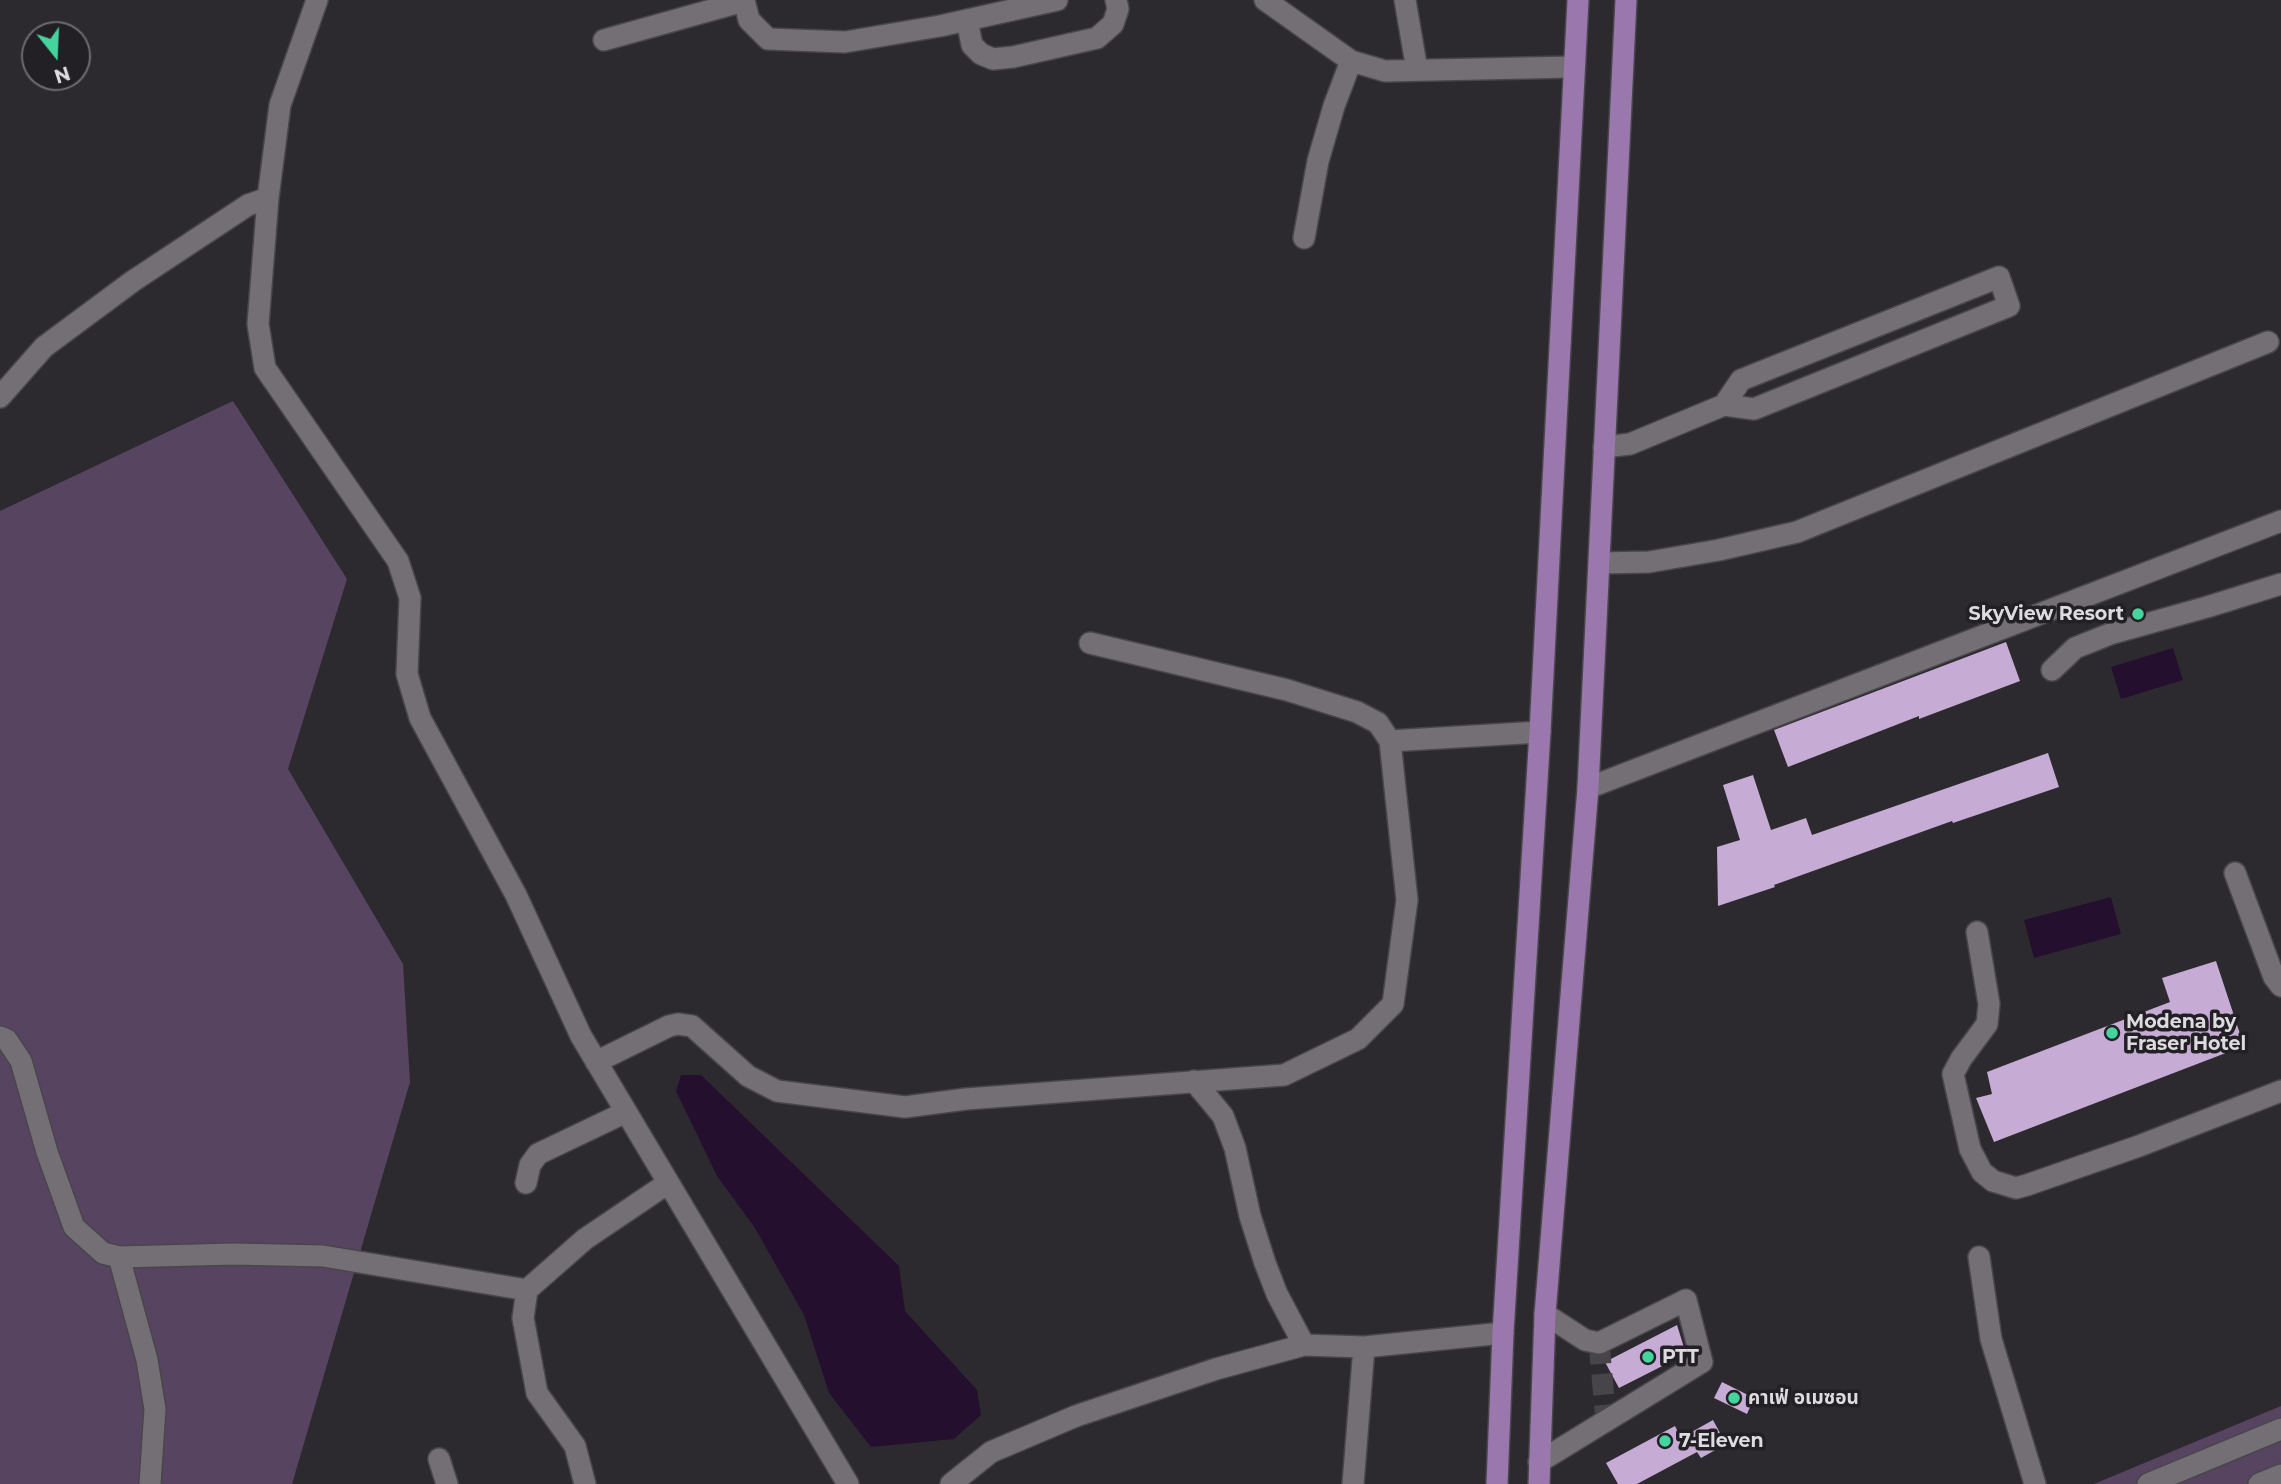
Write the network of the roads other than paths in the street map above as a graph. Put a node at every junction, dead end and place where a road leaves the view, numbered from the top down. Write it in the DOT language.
graph roads {
  1 [pos="317,0"];
  2 [pos="1057,0"];
  3 [pos="1116,0"];
  4 [pos="1265,0"];
  5 [pos="1405,0"];
  6 [pos="1578,0"];
  7 [pos="1626,0"];
  8 [pos="744,1"];
  9 [pos="967,20"];
  10 [pos="604,40"];
  11 [pos="1351,61"];
  12 [pos="1573,67"];
  13 [pos="1417,71"];
  14 [pos="268,198"];
  15 [pos="1304,238"];
  16 [pos="2269,342"];
  17 [pos="0,397"];
  18 [pos="1724,405"];
  19 [pos="1604,447"];
  20 [pos="2281,521"];
  21 [pos="1599,562"];
  22 [pos="2281,584"];
  23 [pos="1090,643"];
  24 [pos="2052,670"];
  25 [pos="1540,732"];
  26 [pos="1390,741"];
  27 [pos="1588,788"];
  28 [pos="2235,873"];
  29 [pos="1977,932"];
  30 [pos="2281,986"];
  31 [pos="0,1037"];
  32 [pos="603,1058"];
  33 [pos="1194,1081"];
  34 [pos="2281,1091"];
  35 [pos="626,1112"];
  36 [pos="526,1183"];
  37 [pos="668,1183"];
  38 [pos="120,1257"];
  39 [pos="1979,1257"];
  40 [pos="527,1290"];
  41 [pos="1545,1314"];
  42 [pos="1503,1333"];
  43 [pos="1304,1345"];
  44 [pos="1364,1347"];
  45 [pos="2281,1429"];
  46 [pos="439,1459"];
  47 [pos="1539,1462"];
  48 [pos="2281,1475"];
  49 [pos="150,1484"];
  50 [pos="447,1484"];
  51 [pos="585,1484"];
  52 [pos="848,1484"];
  53 [pos="951,1484"];
  54 [pos="1353,1484"];
  55 [pos="1497,1484"];
  56 [pos="1538,1484"];
  57 [pos="2035,1484"];
  58 [pos="2148,1484"];
  59 [pos="2259,1484"];
  1 -- 14 [label="street"];
  2 -- 9 [label="street"];
  3 -- 9 [label="street"];
  4 -- 11 [label="street"];
  5 -- 13 [label="street"];
  6 -- 12 [label="main road"];
  7 -- 19 [label="main road"];
  8 -- 9 [label="street"];
  8 -- 10 [label="street"];
  11 -- 13 [label="street"];
  11 -- 15 [label="street"];
  12 -- 13 [label="street"];
  12 -- 25 [label="main road"];
  14 -- 17 [label="street"];
  14 -- 32 [label="street"];
  16 -- 21 [label="street"];
  18 -- 18 [label="street"];
  18 -- 19 [label="street"];
  19 -- 21 [label="main road"];
  20 -- 27 [label="street"];
  21 -- 27 [label="main road"];
  22 -- 24 [label="street"];
  23 -- 26 [label="street"];
  25 -- 26 [label="street"];
  25 -- 42 [label="main road"];
  26 -- 33 [label="street"];
  27 -- 41 [label="main road"];
  28 -- 30 [label="street"];
  29 -- 34 [label="street"];
  31 -- 38 [label="street"];
  32 -- 33 [label="street"];
  32 -- 35 [label="street"];
  33 -- 43 [label="street"];
  35 -- 36 [label="street"];
  35 -- 37 [label="street"];
  37 -- 40 [label="street"];
  37 -- 52 [label="street"];
  38 -- 40 [label="street"];
  38 -- 49 [label="street"];
  39 -- 57 [label="street"];
  40 -- 51 [label="street"];
  41 -- 47 [label="main road"];
  41 -- 47 [label="street"];
  42 -- 44 [label="street"];
  42 -- 55 [label="main road"];
  43 -- 44 [label="street"];
  43 -- 53 [label="street"];
  44 -- 54 [label="street"];
  45 -- 58 [label="street"];
  46 -- 50 [label="street"];
  47 -- 56 [label="main road"];
  48 -- 59 [label="street"];
}
